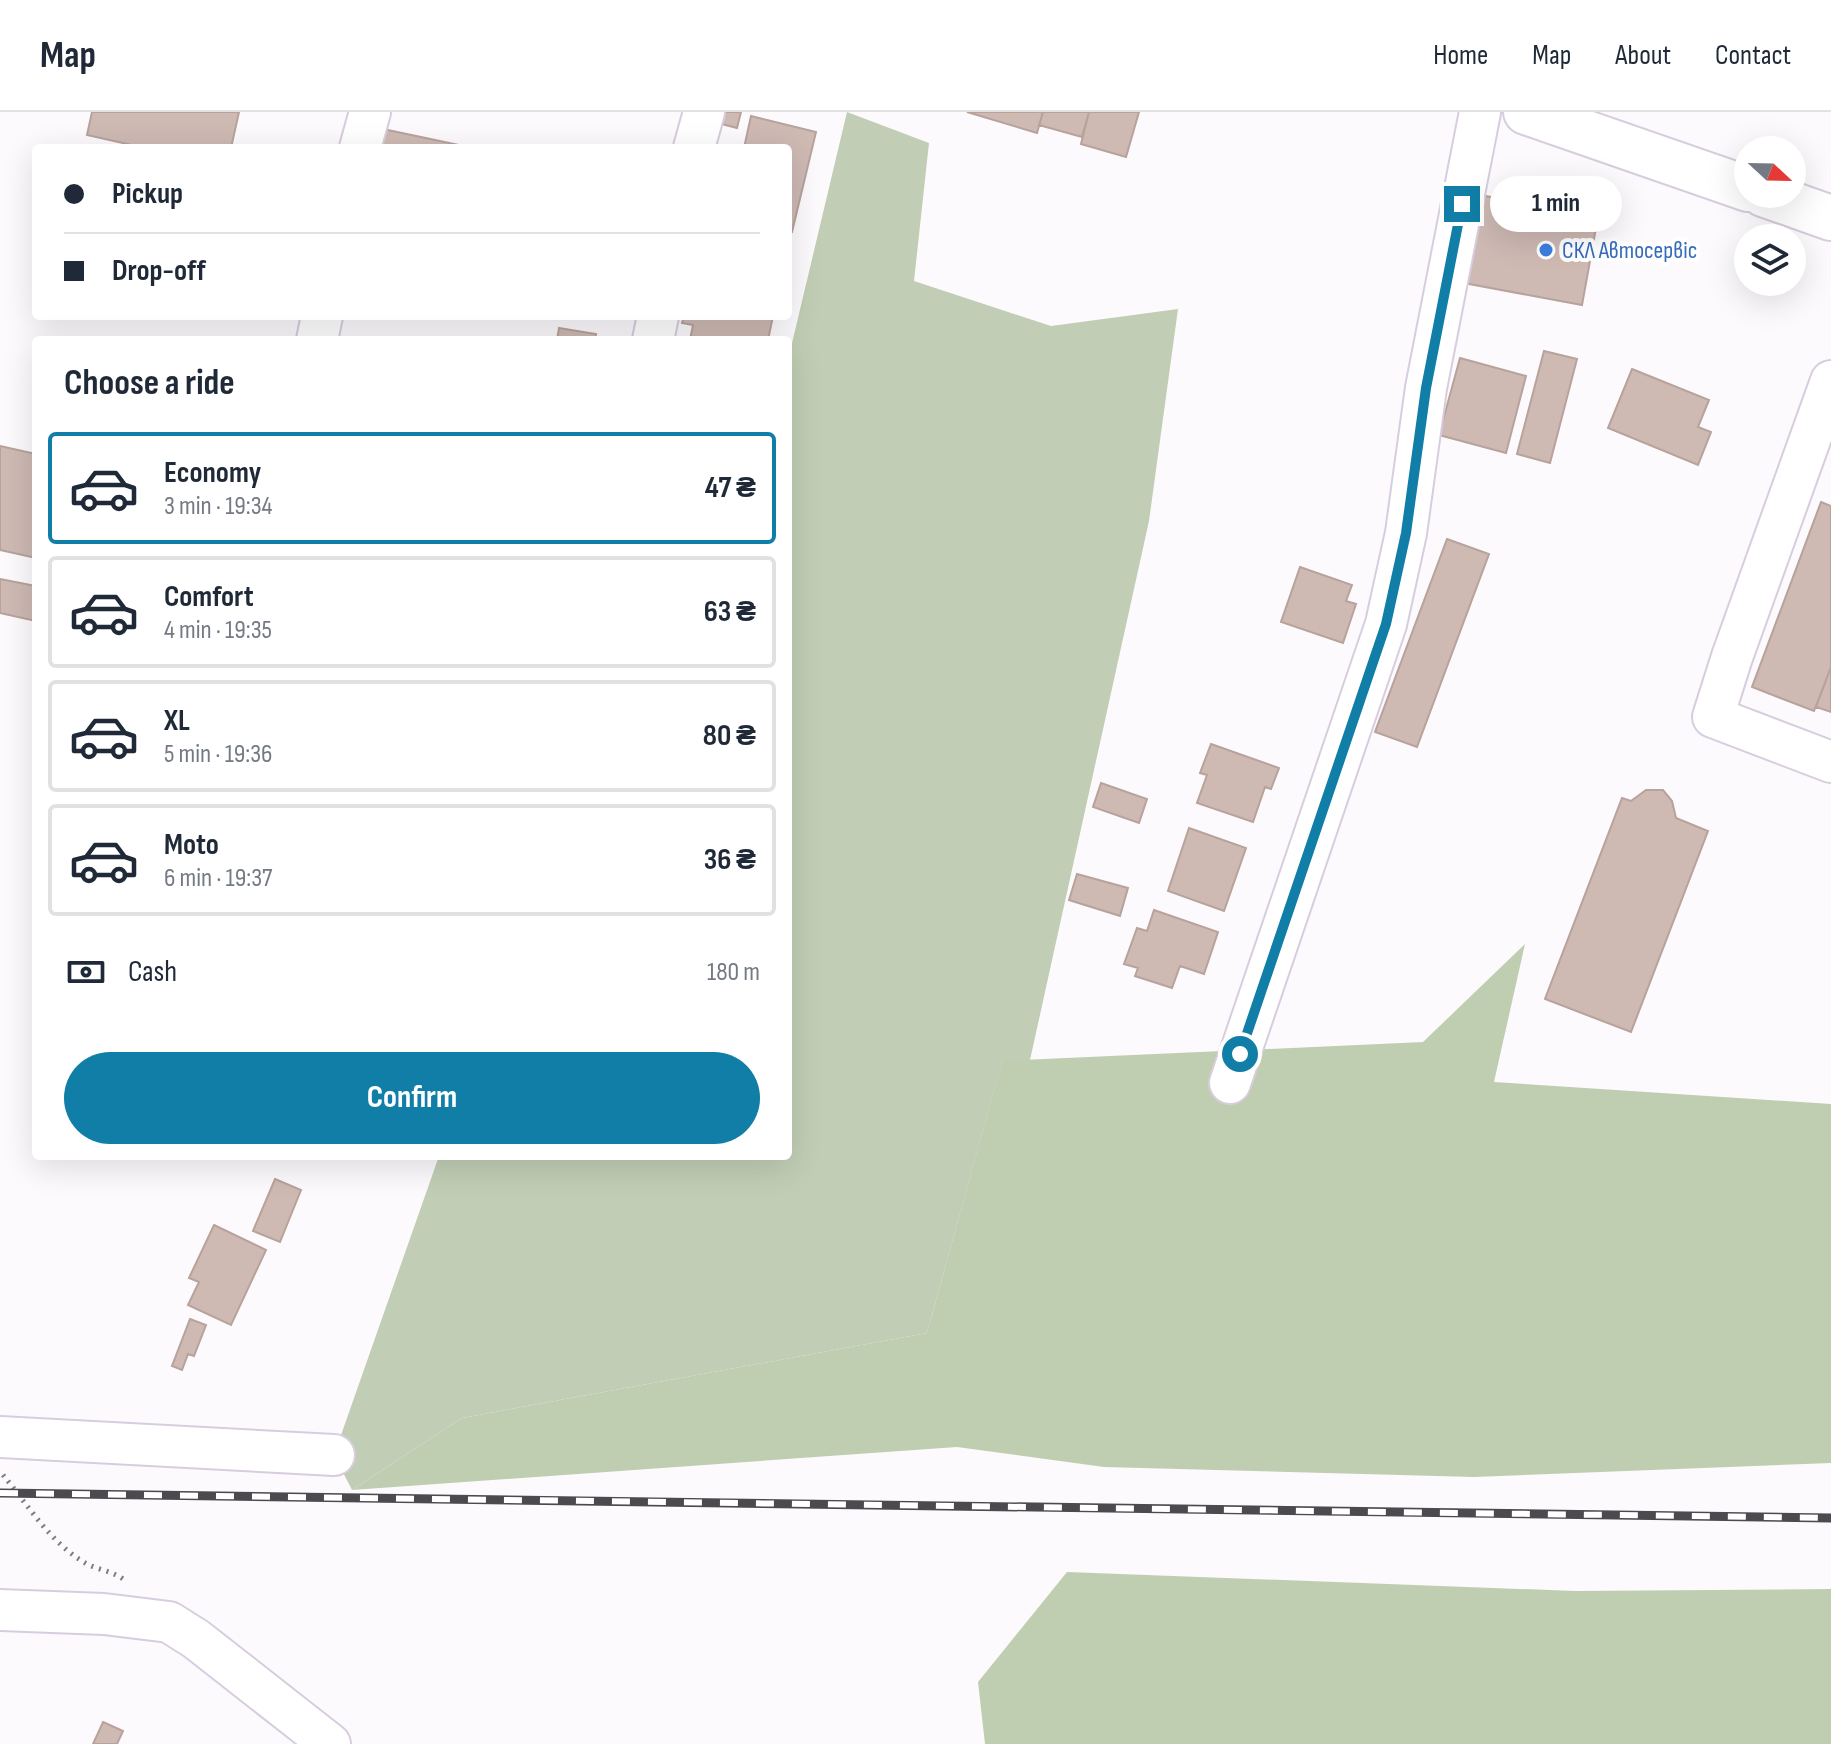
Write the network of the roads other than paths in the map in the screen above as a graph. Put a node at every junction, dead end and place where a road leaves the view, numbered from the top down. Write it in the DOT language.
graph roads {
  1 [pos="370,112"];
  2 [pos="704,112"];
  3 [pos="1480,112"];
  4 [pos="1526,112"];
  5 [pos="361,144"];
  6 [pos="695,144"];
  7 [pos="1734,184"];
  8 [pos="1803,208"];
  9 [pos="1831,218"];
  10 [pos="1831,381"];
  11 [pos="1831,762"];
  12 [pos="1230,1083"];
  13 [pos="0,1437"];
  14 [pos="334,1455"];
  15 [pos="0,1610"];
  16 [pos="330,1744"];
  1 -- 5 [label="street"];
  2 -- 6 [label="street"];
  3 -- 12 [label="street"];
  4 -- 7 [label="main road"];
  8 -- 9 [label="main road"];
  10 -- 11 [label="street"];
  13 -- 14 [label="street"];
  15 -- 16 [label="street"];
}
